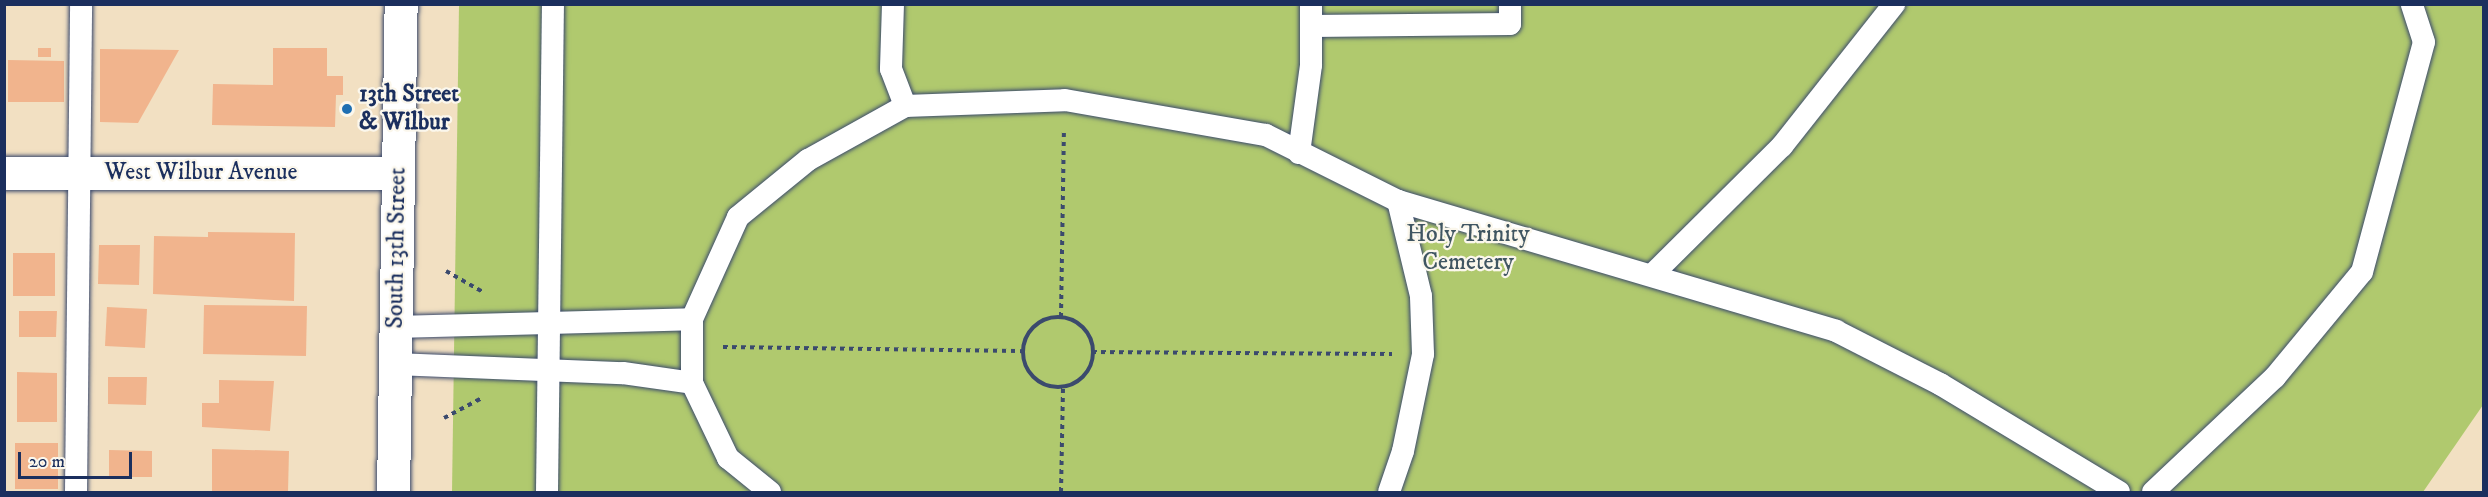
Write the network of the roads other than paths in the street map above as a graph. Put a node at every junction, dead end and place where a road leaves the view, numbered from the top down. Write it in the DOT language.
graph roads {
  1 [pos="81,4"];
  2 [pos="401,4"];
  3 [pos="553,4"];
  4 [pos="893,4"];
  5 [pos="1510,4"];
  6 [pos="1894,4"];
  7 [pos="2412,4"];
  8 [pos="1311,15"];
  9 [pos="905,106"];
  10 [pos="1299,153"];
  11 [pos="4,173"];
  12 [pos="78,173"];
  13 [pos="398,173"];
  14 [pos="1398,201"];
  15 [pos="1653,274"];
  16 [pos="692,319"];
  17 [pos="550,323"];
  18 [pos="395,327"];
  19 [pos="394,364"];
  20 [pos="549,370"];
  21 [pos="692,383"];
  22 [pos="76,492"];
  23 [pos="393,492"];
  24 [pos="547,492"];
  25 [pos="770,492"];
  26 [pos="1389,492"];
  27 [pos="2119,492"];
  28 [pos="2153,492"];
  1 -- 12 [label="lane"];
  2 -- 13 [label="street, South 13th Street"];
  3 -- 17 [label="lane"];
  4 -- 9 [label="lane"];
  5 -- 8 [label="lane"];
  6 -- 15 [label="lane"];
  7 -- 28 [label="lane"];
  8 -- 10 [label="lane"];
  9 -- 10 [label="lane"];
  9 -- 16 [label="lane"];
  10 -- 14 [label="lane"];
  11 -- 12 [label="street, West Wilbur Avenue"];
  12 -- 13 [label="street, West Wilbur Avenue"];
  12 -- 22 [label="lane"];
  13 -- 18 [label="street, South 13th Street"];
  14 -- 15 [label="lane"];
  14 -- 26 [label="lane"];
  15 -- 27 [label="lane"];
  16 -- 17 [label="lane"];
  16 -- 21 [label="lane"];
  17 -- 18 [label="lane"];
  17 -- 20 [label="lane"];
  18 -- 19 [label="street, South 13th Street"];
  19 -- 20 [label="lane"];
  19 -- 23 [label="street, South 13th Street"];
  20 -- 21 [label="lane"];
  20 -- 24 [label="lane"];
  21 -- 25 [label="lane"];
}
